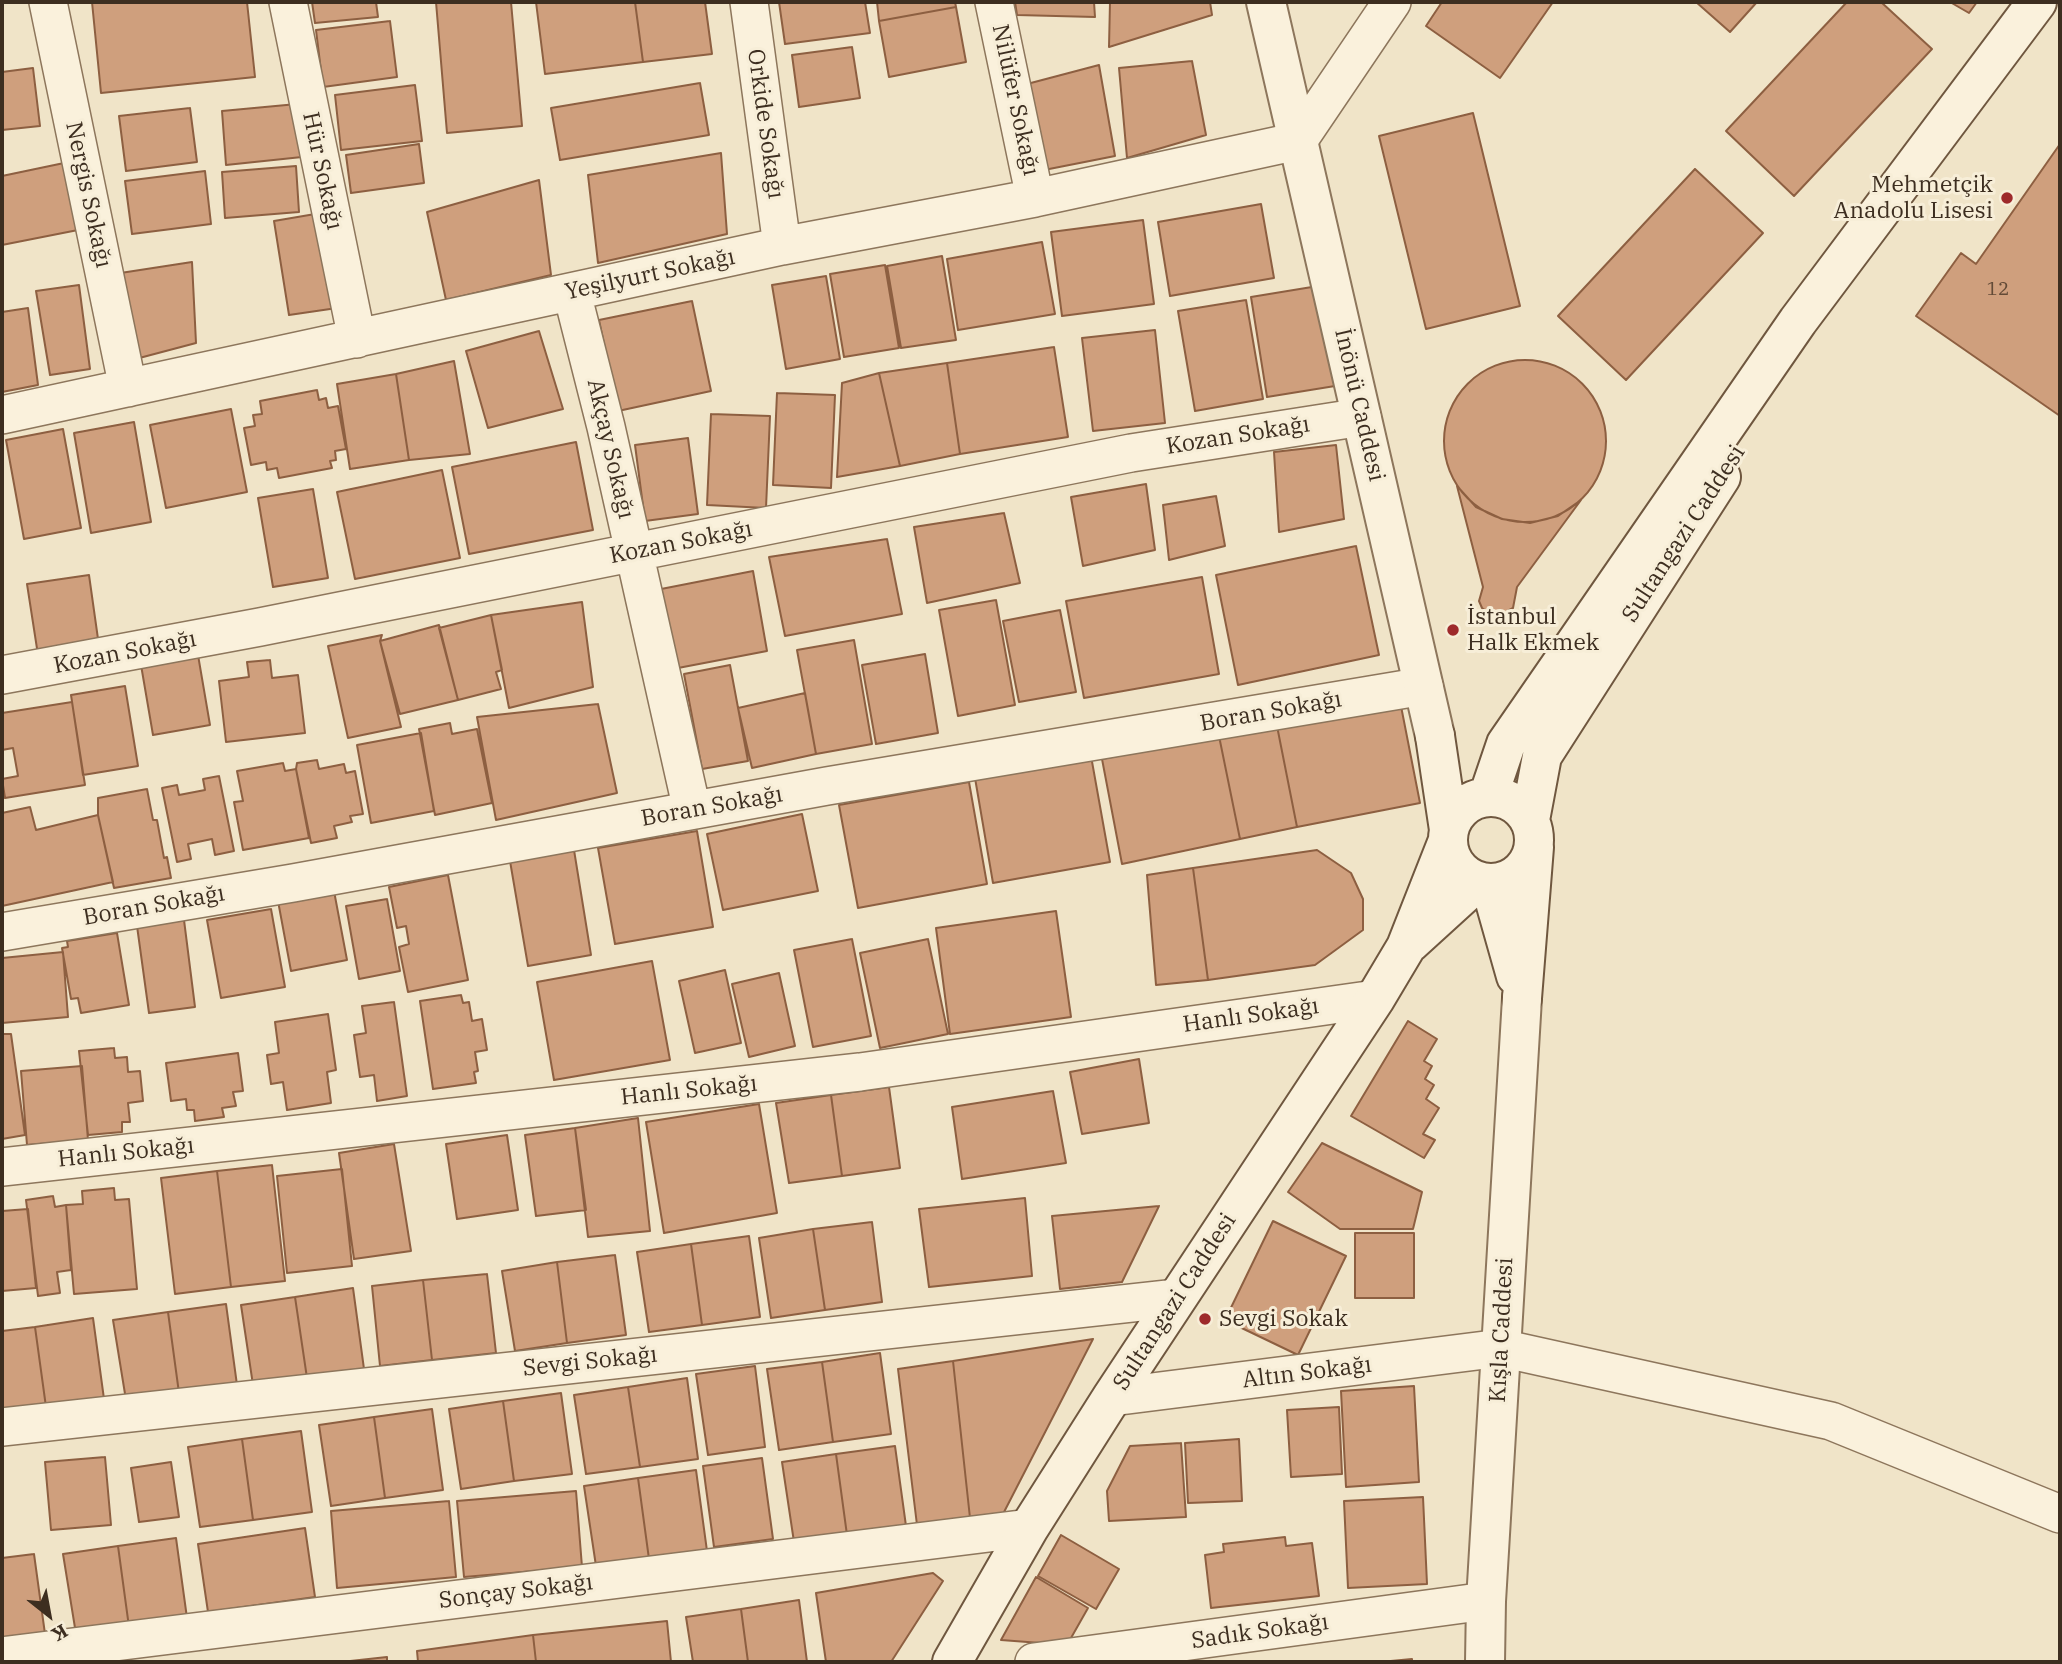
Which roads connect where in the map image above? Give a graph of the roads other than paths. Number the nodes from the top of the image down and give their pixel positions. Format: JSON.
{"nodes":[{"id":1,"x":48,"y":2,"type":"edge"},
{"id":2,"x":288,"y":2,"type":"edge"},
{"id":3,"x":749,"y":2,"type":"edge"},
{"id":4,"x":995,"y":2,"type":"edge"},
{"id":5,"x":1266,"y":2,"type":"edge"},
{"id":6,"x":1392,"y":2,"type":"edge"},
{"id":7,"x":2037,"y":2,"type":"edge"},
{"id":8,"x":1298,"y":141,"type":"junction"},
{"id":9,"x":1035,"y":198,"type":"junction"},
{"id":10,"x":782,"y":246,"type":"junction"},
{"id":11,"x":572,"y":293,"type":"junction"},
{"id":12,"x":1798,"y":321,"type":"junction"},
{"id":13,"x":357,"y":339,"type":"junction"},
{"id":14,"x":128,"y":388,"type":"junction"},
{"id":15,"x":2,"y":415,"type":"edge"},
{"id":16,"x":1362,"y":416,"type":"junction"},
{"id":17,"x":634,"y":552,"type":"junction"},
{"id":18,"x":2,"y":676,"type":"edge"},
{"id":19,"x":1424,"y":686,"type":"junction"},
{"id":20,"x":1436,"y":736,"type":"junction"},
{"id":21,"x":1482,"y":798,"type":"junction"},
{"id":22,"x":692,"y":810,"type":"junction"},
{"id":23,"x":1532,"y":833,"type":"junction"},
{"id":24,"x":1448,"y":836,"type":"junction"},
{"id":25,"x":1483,"y":883,"type":"junction"},
{"id":26,"x":2,"y":932,"type":"edge"},
{"id":27,"x":1406,"y":947,"type":"junction"},
{"id":28,"x":1375,"y":999,"type":"junction"},
{"id":29,"x":1522,"y":999,"type":"junction"},
{"id":30,"x":2,"y":1167,"type":"edge"},
{"id":31,"x":1177,"y":1298,"type":"junction"},
{"id":32,"x":1501,"y":1348,"type":"junction"},
{"id":33,"x":1112,"y":1397,"type":"junction"},
{"id":34,"x":2,"y":1427,"type":"edge"},
{"id":35,"x":2060,"y":1514,"type":"edge"},
{"id":36,"x":1029,"y":1528,"type":"junction"},
{"id":37,"x":1486,"y":1601,"type":"junction"},
{"id":38,"x":2,"y":1656,"type":"edge"},
{"id":39,"x":952,"y":1662,"type":"edge"},
{"id":40,"x":1034,"y":1662,"type":"edge"},
{"id":41,"x":1485,"y":1662,"type":"edge"}],
"edges":[{"from":1,"to":14,"type":"street","name":"Nergis Sokağı"},
{"from":2,"to":13,"type":"street","name":"Hür Sokağı"},
{"from":3,"to":10,"type":"street","name":"Orkide Sokağı"},
{"from":4,"to":9,"type":"street","name":"Nilüfer Sokağı"},
{"from":5,"to":8,"type":"main road","name":"İnönü Caddesi"},
{"from":6,"to":8,"type":"street"},
{"from":7,"to":12,"type":"main road","name":"Sultangazi Caddesi"},
{"from":8,"to":9,"type":"street","name":"Yeşilyurt Sokağı"},
{"from":8,"to":16,"type":"main road","name":"İnönü Caddesi"},
{"from":9,"to":10,"type":"street","name":"Yeşilyurt Sokağı"},
{"from":10,"to":11,"type":"street","name":"Yeşilyurt Sokağı"},
{"from":11,"to":13,"type":"street","name":"Yeşilyurt Sokağı"},
{"from":11,"to":17,"type":"street","name":"Akçay Sokağı"},
{"from":12,"to":21,"type":"main road","name":"Sultangazi Caddesi"},
{"from":12,"to":23,"type":"main road","name":"Sultangazi Caddesi"},
{"from":13,"to":14,"type":"street","name":"Yeşilyurt Sokağı"},
{"from":14,"to":15,"type":"street","name":"Yeşilyurt Sokağı"},
{"from":16,"to":17,"type":"street","name":"Kozan Sokağı"},
{"from":16,"to":19,"type":"main road","name":"İnönü Caddesi"},
{"from":17,"to":18,"type":"street","name":"Kozan Sokağı"},
{"from":17,"to":22,"type":"street","name":"Akçay Sokağı"},
{"from":19,"to":20,"type":"main road","name":"İnönü Caddesi"},
{"from":19,"to":22,"type":"street","name":"Boran Sokağı"},
{"from":20,"to":21,"type":"main road","name":"İnönü Caddesi"},
{"from":20,"to":24,"type":"main road"},
{"from":21,"to":23,"type":"main road"},
{"from":21,"to":24,"type":"main road","name":"Sultangazi Caddesi"},
{"from":22,"to":26,"type":"street","name":"Boran Sokağı"},
{"from":23,"to":25,"type":"main road","name":"Sultangazi Caddesi"},
{"from":23,"to":29,"type":"main road","name":"Kışla Caddesi"},
{"from":24,"to":25,"type":"main road"},
{"from":24,"to":27,"type":"main road","name":"Sultangazi Caddesi"},
{"from":25,"to":27,"type":"main road","name":"Sultangazi Caddesi"},
{"from":25,"to":29,"type":"main road","name":"Kışla Caddesi"},
{"from":27,"to":28,"type":"main road","name":"Sultangazi Caddesi"},
{"from":28,"to":30,"type":"street","name":"Hanlı Sokağı"},
{"from":28,"to":31,"type":"main road","name":"Sultangazi Caddesi"},
{"from":29,"to":32,"type":"main road","name":"Kışla Caddesi"},
{"from":31,"to":33,"type":"main road","name":"Sultangazi Caddesi"},
{"from":31,"to":34,"type":"street","name":"Sevgi Sokağı"},
{"from":32,"to":33,"type":"street","name":"Altın Sokağı"},
{"from":32,"to":35,"type":"street","name":"Altın Sokağı"},
{"from":32,"to":37,"type":"main road","name":"Kışla Caddesi"},
{"from":33,"to":36,"type":"main road","name":"Sultangazi Caddesi"},
{"from":36,"to":38,"type":"street","name":"Sonçay Sokağı"},
{"from":36,"to":39,"type":"main road","name":"Sultangazi Caddesi"},
{"from":37,"to":40,"type":"street","name":"Sadık Sokağı"},
{"from":37,"to":41,"type":"main road","name":"Kışla Caddesi"}]}
